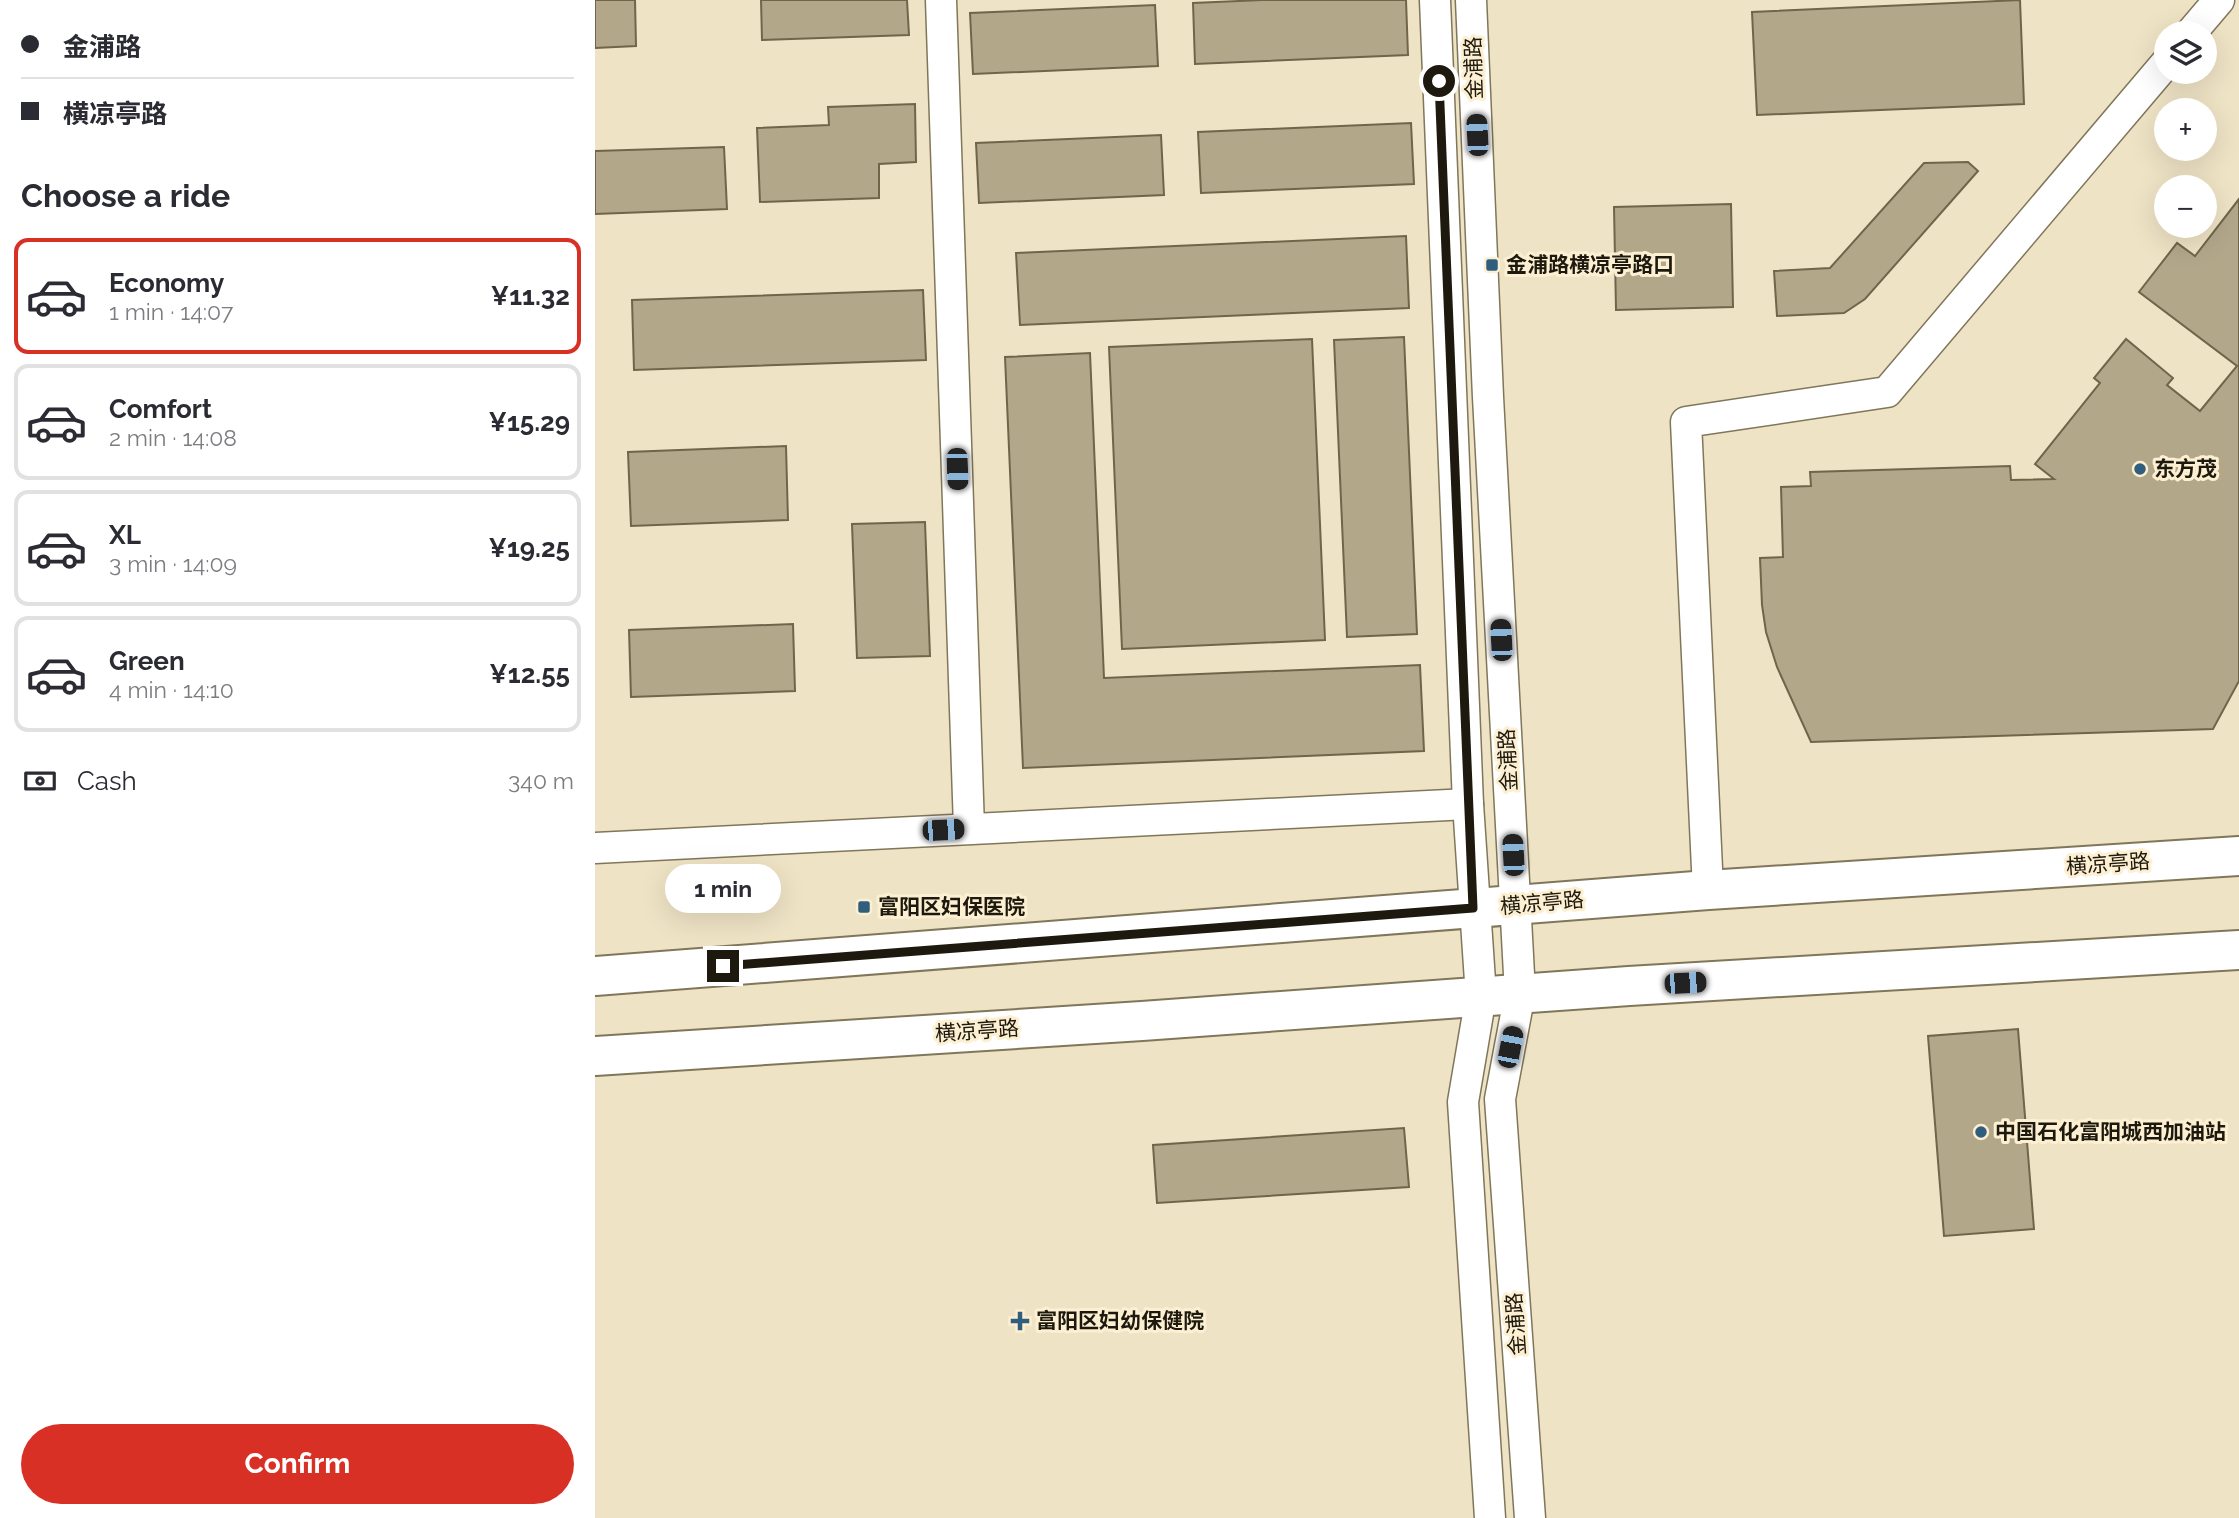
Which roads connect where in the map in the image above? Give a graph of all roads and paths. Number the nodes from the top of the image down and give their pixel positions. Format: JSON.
{"nodes":[{"id":1,"x":941,"y":0,"type":"edge"},
{"id":2,"x":1435,"y":0,"type":"edge"},
{"id":3,"x":1471,"y":0,"type":"edge"},
{"id":4,"x":2219,"y":0,"type":"edge"},
{"id":5,"x":2201,"y":21,"type":"edge"},
{"id":6,"x":2154,"y":77,"type":"edge"},
{"id":7,"x":1468,"y":804,"type":"junction"},
{"id":8,"x":969,"y":828,"type":"junction"},
{"id":9,"x":595,"y":848,"type":"edge"},
{"id":10,"x":2239,"y":856,"type":"edge"},
{"id":11,"x":1708,"y":890,"type":"junction"},
{"id":12,"x":1515,"y":905,"type":"junction"},
{"id":13,"x":1473,"y":908,"type":"junction"},
{"id":14,"x":2239,"y":950,"type":"edge"},
{"id":15,"x":595,"y":976,"type":"edge"},
{"id":16,"x":1520,"y":993,"type":"junction"},
{"id":17,"x":1481,"y":996,"type":"junction"},
{"id":18,"x":595,"y":1056,"type":"edge"},
{"id":19,"x":1490,"y":1518,"type":"edge"},
{"id":20,"x":1530,"y":1518,"type":"edge"}],
"edges":[{"from":1,"to":8,"type":"street"},
{"from":2,"to":7,"type":"street","name":"金浦路"},
{"from":3,"to":12,"type":"street","name":"金浦路"},
{"from":4,"to":5,"type":"street"},
{"from":6,"to":11,"type":"street"},
{"from":7,"to":8,"type":"street"},
{"from":7,"to":13,"type":"street","name":"金浦路"},
{"from":8,"to":9,"type":"street"},
{"from":10,"to":11,"type":"main road","name":"横凉亭路"},
{"from":11,"to":12,"type":"main road","name":"横凉亭路"},
{"from":12,"to":13,"type":"main road","name":"横凉亭路"},
{"from":12,"to":16,"type":"street","name":"金浦路"},
{"from":13,"to":15,"type":"main road","name":"横凉亭路"},
{"from":13,"to":17,"type":"street","name":"金浦路"},
{"from":14,"to":16,"type":"main road","name":"横凉亭路"},
{"from":16,"to":17,"type":"main road","name":"横凉亭路"},
{"from":16,"to":20,"type":"street","name":"金浦路"},
{"from":17,"to":18,"type":"main road","name":"横凉亭路"},
{"from":17,"to":19,"type":"street","name":"金浦路"}]}
